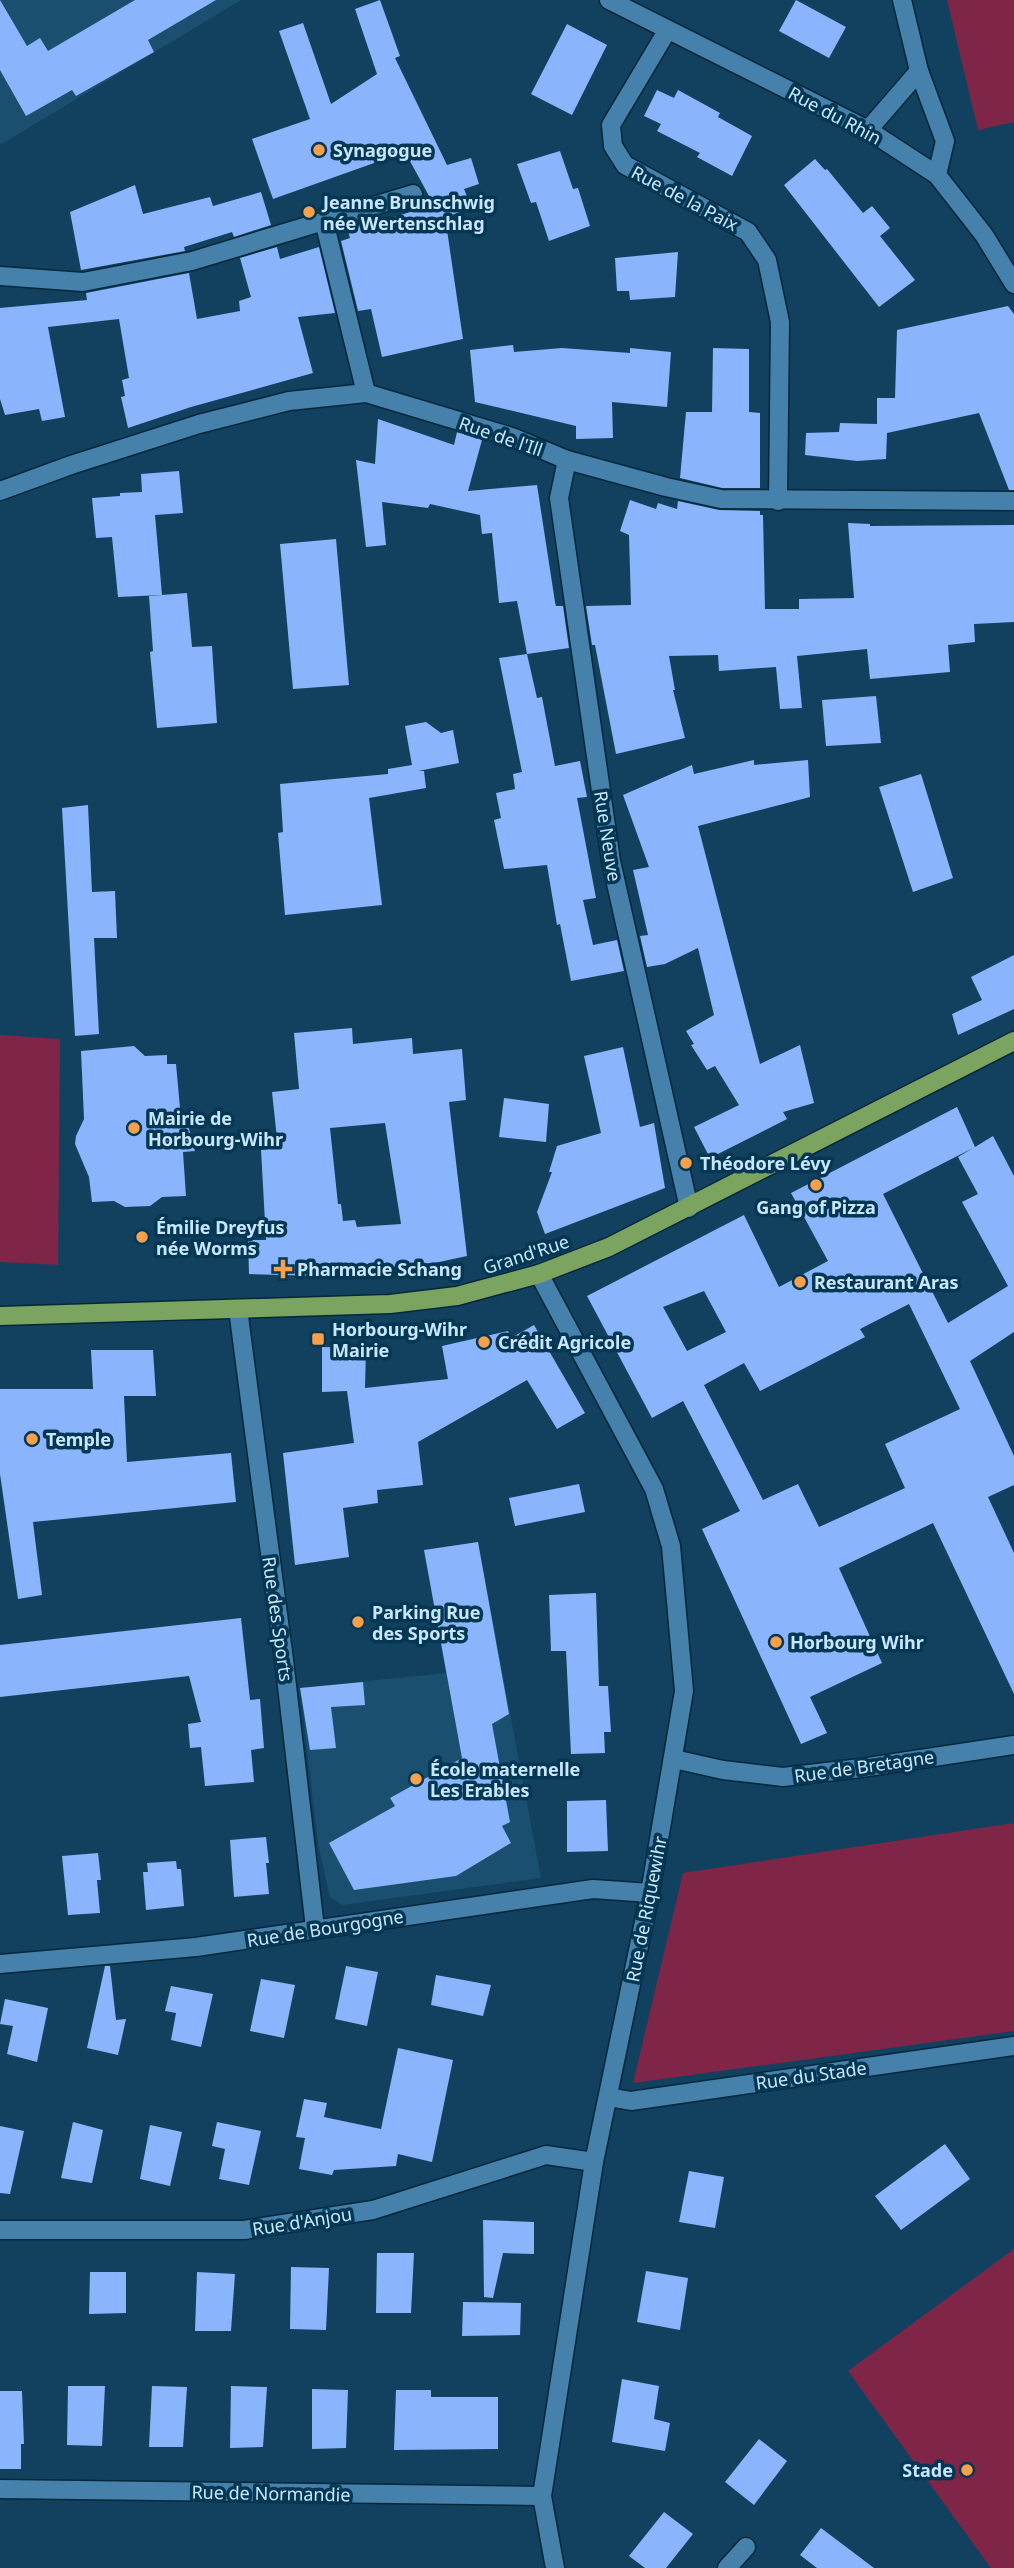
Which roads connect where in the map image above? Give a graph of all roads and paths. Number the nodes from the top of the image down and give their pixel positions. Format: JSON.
{"nodes":[{"id":1,"x":609,"y":0,"type":"edge"},
{"id":2,"x":902,"y":0,"type":"edge"},
{"id":3,"x":667,"y":31,"type":"junction"},
{"id":4,"x":919,"y":71,"type":"junction"},
{"id":5,"x":868,"y":130,"type":"junction"},
{"id":6,"x":937,"y":175,"type":"junction"},
{"id":7,"x":413,"y":194,"type":"dead end"},
{"id":8,"x":324,"y":221,"type":"junction"},
{"id":9,"x":0,"y":276,"type":"edge"},
{"id":10,"x":1014,"y":284,"type":"edge"},
{"id":11,"x":366,"y":393,"type":"junction"},
{"id":12,"x":568,"y":460,"type":"junction"},
{"id":13,"x":0,"y":491,"type":"edge"},
{"id":14,"x":778,"y":501,"type":"junction"},
{"id":15,"x":1014,"y":501,"type":"edge"},
{"id":16,"x":1014,"y":1041,"type":"edge"},
{"id":17,"x":689,"y":1208,"type":"junction"},
{"id":18,"x":539,"y":1274,"type":"junction"},
{"id":19,"x":238,"y":1309,"type":"junction"},
{"id":20,"x":0,"y":1317,"type":"edge"},
{"id":21,"x":1014,"y":1745,"type":"edge"},
{"id":22,"x":674,"y":1759,"type":"junction"},
{"id":23,"x":650,"y":1893,"type":"junction"},
{"id":24,"x":315,"y":1928,"type":"junction"},
{"id":25,"x":0,"y":1964,"type":"edge"},
{"id":26,"x":1014,"y":2046,"type":"edge"},
{"id":27,"x":608,"y":2097,"type":"junction"},
{"id":28,"x":594,"y":2162,"type":"junction"},
{"id":29,"x":0,"y":2230,"type":"edge"},
{"id":30,"x":0,"y":2489,"type":"edge"},
{"id":31,"x":542,"y":2496,"type":"junction"},
{"id":32,"x":746,"y":2547,"type":"dead end"},
{"id":33,"x":555,"y":2568,"type":"edge"},
{"id":34,"x":727,"y":2568,"type":"edge"}],
"edges":[{"from":1,"to":3,"type":"street","name":"Rue du Rhin"},
{"from":2,"to":4,"type":"street"},
{"from":3,"to":5,"type":"street","name":"Rue du Rhin"},
{"from":3,"to":14,"type":"street","name":"Rue de la Paix"},
{"from":4,"to":5,"type":"street"},
{"from":4,"to":6,"type":"street"},
{"from":5,"to":6,"type":"street","name":"Rue du Rhin"},
{"from":6,"to":10,"type":"street","name":"Rue du Rhin"},
{"from":7,"to":8,"type":"street"},
{"from":8,"to":9,"type":"street"},
{"from":8,"to":11,"type":"street"},
{"from":11,"to":12,"type":"street","name":"Rue de l'Ill"},
{"from":11,"to":13,"type":"street","name":"Rue de l'Ill"},
{"from":12,"to":14,"type":"street","name":"Rue de l'Ill"},
{"from":12,"to":17,"type":"street","name":"Rue Neuve"},
{"from":14,"to":15,"type":"street","name":"Rue de l'Ill"},
{"from":16,"to":17,"type":"main road","name":"Grand'Rue"},
{"from":17,"to":18,"type":"main road","name":"Grand'Rue"},
{"from":18,"to":19,"type":"main road","name":"Grand'Rue"},
{"from":18,"to":22,"type":"street","name":"Rue de Riquewihr"},
{"from":19,"to":20,"type":"main road","name":"Grand'Rue"},
{"from":19,"to":24,"type":"street","name":"Rue des Sports"},
{"from":21,"to":22,"type":"street","name":"Rue de Bretagne"},
{"from":22,"to":23,"type":"street","name":"Rue de Riquewihr"},
{"from":23,"to":24,"type":"street","name":"Rue de Bourgogne"},
{"from":23,"to":27,"type":"street","name":"Rue de Riquewihr"},
{"from":24,"to":25,"type":"street","name":"Rue de Bourgogne"},
{"from":26,"to":27,"type":"street","name":"Rue du Stade"},
{"from":27,"to":28,"type":"street","name":"Rue de Riquewihr"},
{"from":28,"to":29,"type":"street","name":"Rue d'Anjou"},
{"from":28,"to":31,"type":"street","name":"Rue de Riquewihr"},
{"from":30,"to":31,"type":"street","name":"Rue de Normandie"},
{"from":31,"to":33,"type":"street","name":"Rue de Riquewihr"},
{"from":32,"to":34,"type":"street"}]}
